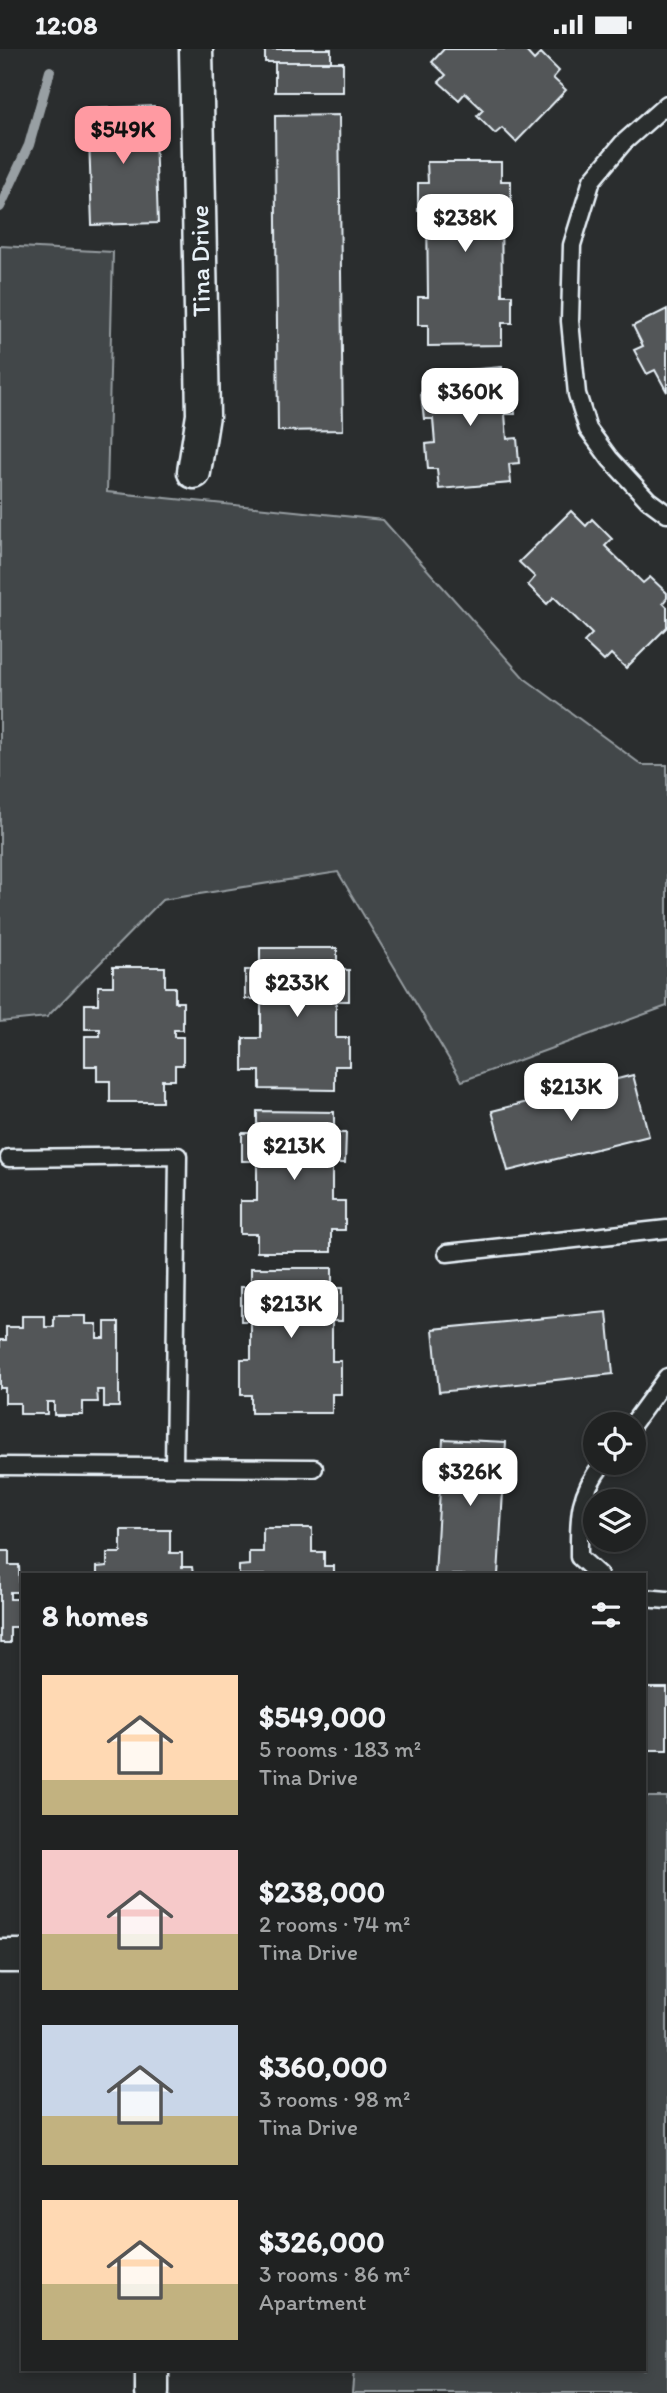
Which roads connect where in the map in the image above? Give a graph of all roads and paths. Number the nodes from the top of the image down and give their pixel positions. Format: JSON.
{"nodes":[{"id":1,"x":197,"y":49,"type":"edge"},
{"id":2,"x":667,"y":104,"type":"edge"},
{"id":3,"x":194,"y":472,"type":"dead end"},
{"id":4,"x":667,"y":514,"type":"edge"},
{"id":5,"x":9,"y":1158,"type":"dead end"},
{"id":6,"x":667,"y":1229,"type":"edge"},
{"id":7,"x":447,"y":1253,"type":"dead end"},
{"id":8,"x":667,"y":1377,"type":"edge"},
{"id":9,"x":641,"y":1412,"type":"edge"},
{"id":10,"x":0,"y":1466,"type":"edge"},
{"id":11,"x":174,"y":1467,"type":"junction"},
{"id":12,"x":314,"y":1468,"type":"dead end"},
{"id":13,"x":594,"y":1475,"type":"edge"},
{"id":14,"x":597,"y":1573,"type":"edge"},
{"id":15,"x":646,"y":1598,"type":"edge"},
{"id":16,"x":667,"y":1600,"type":"edge"},
{"id":17,"x":0,"y":1956,"type":"edge"},
{"id":18,"x":21,"y":1957,"type":"edge"},
{"id":19,"x":152,"y":2371,"type":"edge"},
{"id":20,"x":152,"y":2393,"type":"edge"}],
"edges":[{"from":1,"to":3,"type":"street","name":"Tina Drive"},
{"from":2,"to":4,"type":"lane"},
{"from":5,"to":11,"type":"lane"},
{"from":6,"to":7,"type":"lane"},
{"from":8,"to":9,"type":"lane"},
{"from":10,"to":11,"type":"lane"},
{"from":11,"to":12,"type":"lane"},
{"from":13,"to":14,"type":"lane"},
{"from":15,"to":16,"type":"lane"},
{"from":17,"to":18,"type":"street"},
{"from":19,"to":20,"type":"street"}]}
